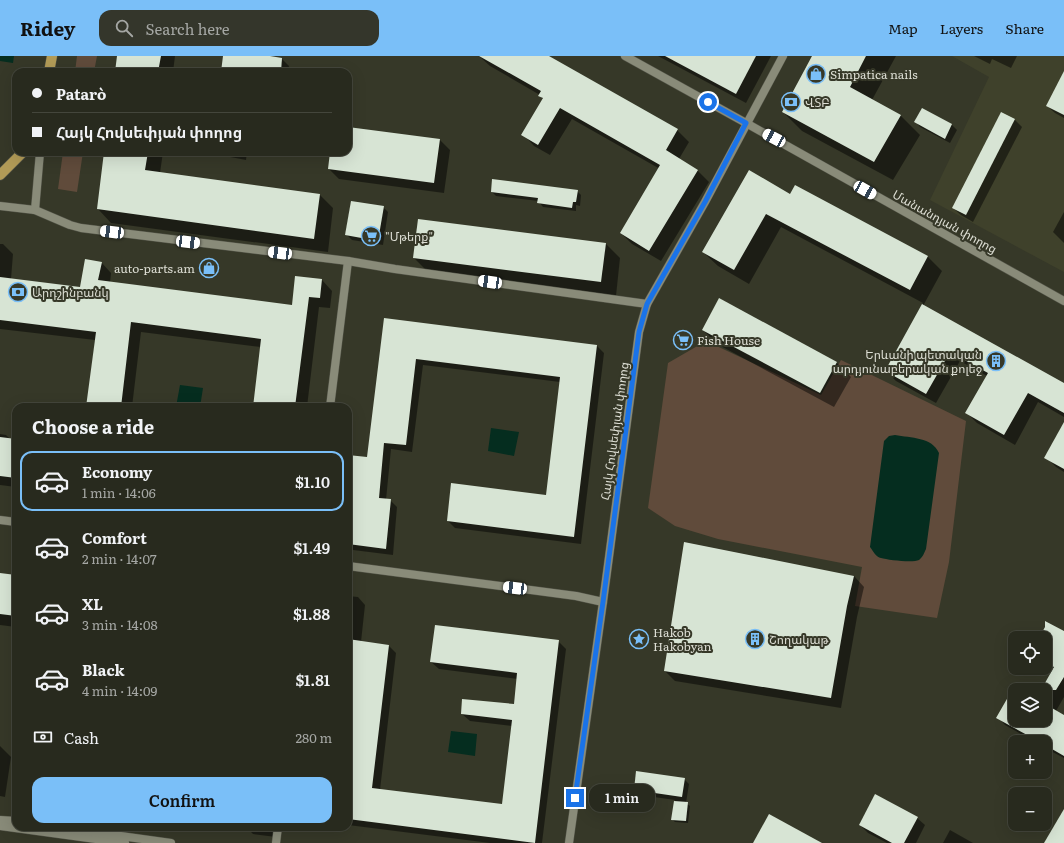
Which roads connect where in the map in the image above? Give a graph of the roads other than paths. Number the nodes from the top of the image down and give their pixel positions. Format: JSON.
{"nodes":[{"id":1,"x":52,"y":56,"type":"edge"},
{"id":2,"x":625,"y":56,"type":"edge"},
{"id":3,"x":783,"y":56,"type":"edge"},
{"id":4,"x":50,"y":68,"type":"edge"},
{"id":5,"x":746,"y":123,"type":"junction"},
{"id":6,"x":19,"y":156,"type":"edge"},
{"id":7,"x":40,"y":156,"type":"edge"},
{"id":8,"x":0,"y":175,"type":"edge"},
{"id":9,"x":0,"y":206,"type":"edge"},
{"id":10,"x":35,"y":210,"type":"junction"},
{"id":11,"x":348,"y":261,"type":"junction"},
{"id":12,"x":1064,"y":301,"type":"edge"},
{"id":13,"x":647,"y":304,"type":"junction"},
{"id":14,"x":330,"y":403,"type":"edge"},
{"id":15,"x":0,"y":520,"type":"edge"},
{"id":16,"x":12,"y":522,"type":"edge"},
{"id":17,"x":352,"y":567,"type":"edge"},
{"id":18,"x":603,"y":602,"type":"junction"},
{"id":19,"x":0,"y":820,"type":"edge"},
{"id":20,"x":12,"y":822,"type":"edge"},
{"id":21,"x":0,"y":826,"type":"edge"},
{"id":22,"x":12,"y":828,"type":"edge"},
{"id":23,"x":37,"y":831,"type":"edge"},
{"id":24,"x":85,"y":831,"type":"edge"},
{"id":25,"x":278,"y":831,"type":"edge"},
{"id":26,"x":125,"y":843,"type":"edge"},
{"id":27,"x":171,"y":843,"type":"edge"},
{"id":28,"x":276,"y":843,"type":"edge"},
{"id":29,"x":569,"y":843,"type":"edge"}],
"edges":[{"from":1,"to":4,"type":"main road"},
{"from":2,"to":5,"type":"street","name":"Մանանդյան փողոց"},
{"from":3,"to":5,"type":"street","name":"Հայկ Հովսեփյան փողոց"},
{"from":5,"to":12,"type":"street","name":"Մանանդյան փողոց"},
{"from":5,"to":13,"type":"street","name":"Հայկ Հովսեփյան փողոց"},
{"from":6,"to":8,"type":"main road"},
{"from":7,"to":10,"type":"street"},
{"from":9,"to":10,"type":"street"},
{"from":10,"to":11,"type":"street"},
{"from":11,"to":13,"type":"street"},
{"from":11,"to":14,"type":"street"},
{"from":13,"to":18,"type":"street","name":"Հայկ Հովսեփյան փողոց"},
{"from":15,"to":16,"type":"street"},
{"from":17,"to":18,"type":"street"},
{"from":18,"to":29,"type":"street","name":"Հայկ Հովսեփյան փողոց"},
{"from":19,"to":20,"type":"street"},
{"from":21,"to":22,"type":"street"},
{"from":23,"to":26,"type":"street"},
{"from":24,"to":27,"type":"street"},
{"from":25,"to":28,"type":"street"}]}
